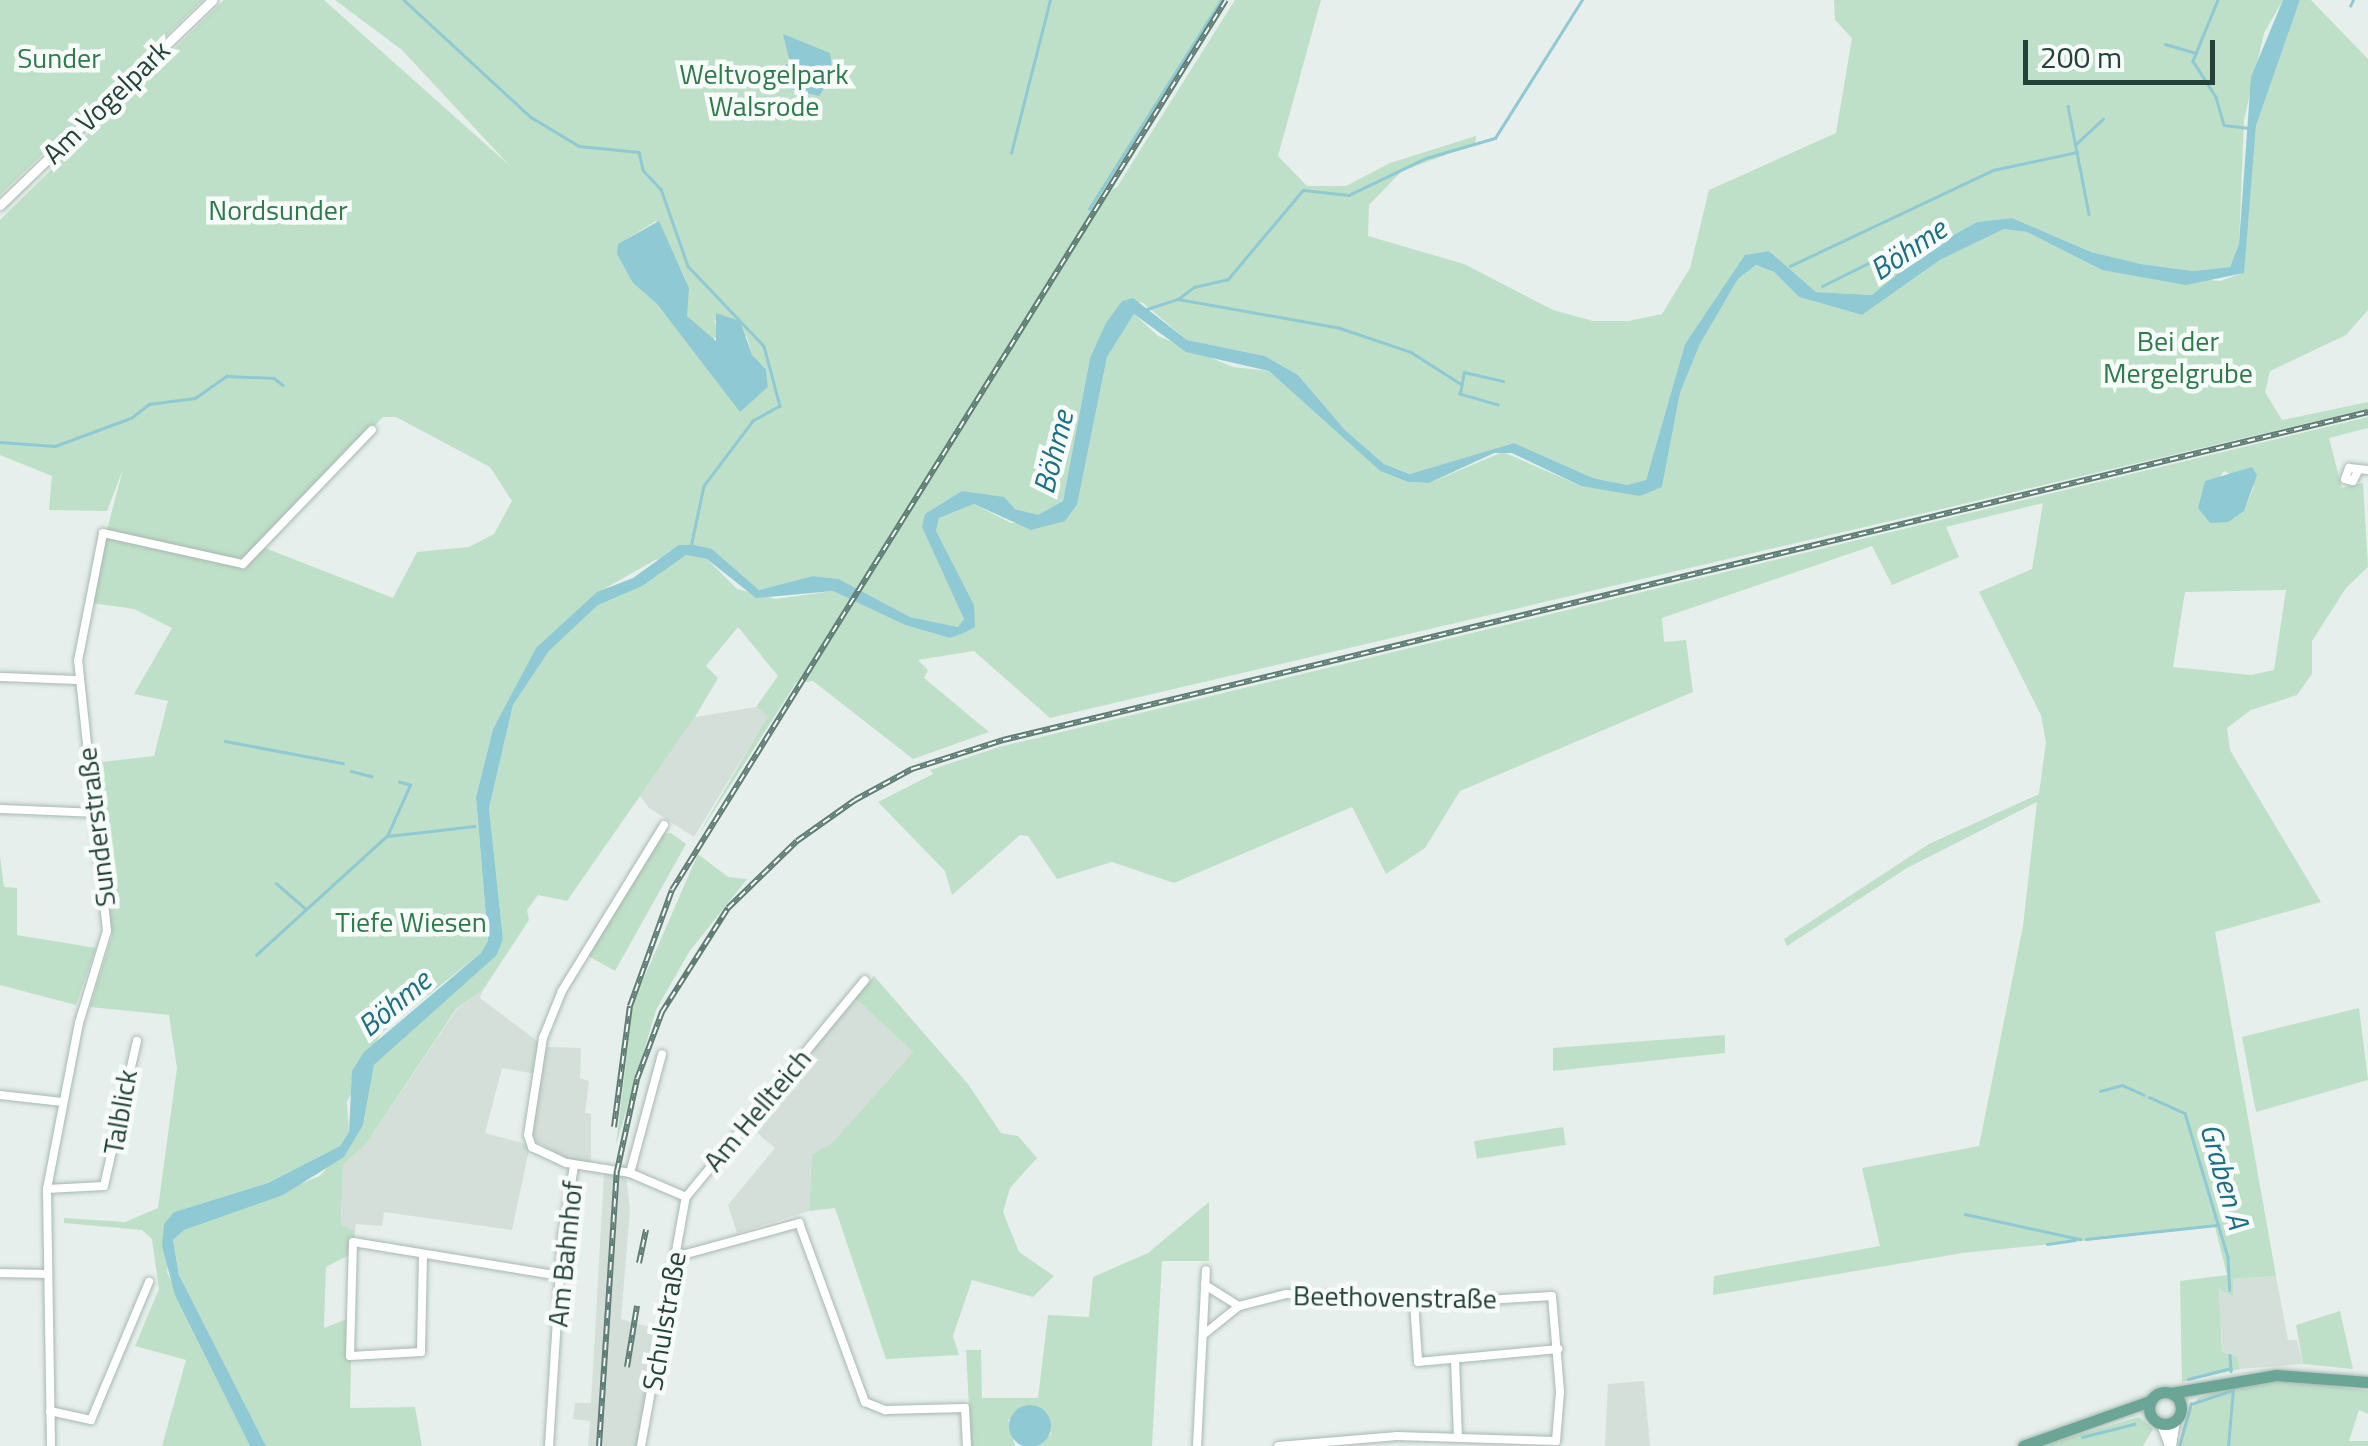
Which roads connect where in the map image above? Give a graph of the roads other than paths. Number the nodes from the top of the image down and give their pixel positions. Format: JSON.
{"nodes":[{"id":1,"x":212,"y":0,"type":"edge"},
{"id":2,"x":0,"y":205,"type":"edge"},
{"id":3,"x":372,"y":430,"type":"dead end"},
{"id":4,"x":2368,"y":470,"type":"edge"},
{"id":5,"x":2357,"y":473,"type":"dead end"},
{"id":6,"x":0,"y":678,"type":"edge"},
{"id":7,"x":79,"y":680,"type":"junction"},
{"id":8,"x":0,"y":809,"type":"edge"},
{"id":9,"x":94,"y":813,"type":"junction"},
{"id":10,"x":664,"y":824,"type":"dead end"},
{"id":11,"x":865,"y":980,"type":"dead end"},
{"id":12,"x":137,"y":1041,"type":"dead end"},
{"id":13,"x":662,"y":1054,"type":"dead end"},
{"id":14,"x":0,"y":1094,"type":"edge"},
{"id":15,"x":63,"y":1102,"type":"junction"},
{"id":16,"x":574,"y":1166,"type":"junction"},
{"id":17,"x":630,"y":1173,"type":"junction"},
{"id":18,"x":47,"y":1188,"type":"junction"},
{"id":19,"x":686,"y":1196,"type":"junction"},
{"id":20,"x":423,"y":1255,"type":"junction"},
{"id":21,"x":676,"y":1257,"type":"junction"},
{"id":22,"x":1206,"y":1270,"type":"dead end"},
{"id":23,"x":0,"y":1273,"type":"edge"},
{"id":24,"x":46,"y":1274,"type":"junction"},
{"id":25,"x":560,"y":1276,"type":"junction"},
{"id":26,"x":150,"y":1282,"type":"dead end"},
{"id":27,"x":1205,"y":1285,"type":"junction"},
{"id":28,"x":1414,"y":1301,"type":"junction"},
{"id":29,"x":1239,"y":1306,"type":"junction"},
{"id":30,"x":1202,"y":1336,"type":"junction"},
{"id":31,"x":1558,"y":1349,"type":"junction"},
{"id":32,"x":1455,"y":1360,"type":"junction"},
{"id":33,"x":2368,"y":1382,"type":"edge"},
{"id":34,"x":2216,"y":1383,"type":"junction"},
{"id":35,"x":2171,"y":1393,"type":"junction"},
{"id":36,"x":2181,"y":1404,"type":"junction"},
{"id":37,"x":2150,"y":1408,"type":"junction"},
{"id":38,"x":50,"y":1411,"type":"junction"},
{"id":39,"x":2169,"y":1422,"type":"junction"},
{"id":40,"x":1458,"y":1437,"type":"junction"},
{"id":41,"x":51,"y":1446,"type":"edge"},
{"id":42,"x":549,"y":1446,"type":"edge"},
{"id":43,"x":641,"y":1446,"type":"edge"},
{"id":44,"x":967,"y":1446,"type":"edge"},
{"id":45,"x":1197,"y":1446,"type":"edge"},
{"id":46,"x":1278,"y":1446,"type":"edge"},
{"id":47,"x":2022,"y":1446,"type":"edge"},
{"id":48,"x":2170,"y":1446,"type":"edge"}],
"edges":[{"from":1,"to":2,"type":"street","name":"Am Vogelpark"},
{"from":3,"to":7,"type":"street","name":"Sunderstraße"},
{"from":4,"to":5,"type":"street"},
{"from":6,"to":7,"type":"street"},
{"from":7,"to":9,"type":"street","name":"Sunderstraße"},
{"from":8,"to":9,"type":"street"},
{"from":9,"to":15,"type":"street","name":"Sunderstraße"},
{"from":10,"to":16,"type":"street","name":"Am Bahnhof"},
{"from":11,"to":19,"type":"street","name":"Am Hellteich"},
{"from":12,"to":18,"type":"street","name":"Talblick"},
{"from":13,"to":17,"type":"street"},
{"from":14,"to":15,"type":"street"},
{"from":15,"to":18,"type":"street","name":"Sunderstraße"},
{"from":16,"to":17,"type":"street","name":"Am Hellteich"},
{"from":16,"to":25,"type":"street","name":"Am Bahnhof"},
{"from":17,"to":19,"type":"street","name":"Am Hellteich"},
{"from":18,"to":24,"type":"street","name":"Sunderstraße"},
{"from":19,"to":21,"type":"street","name":"Schulstraße"},
{"from":20,"to":20,"type":"street"},
{"from":20,"to":25,"type":"street"},
{"from":21,"to":43,"type":"street","name":"Schulstraße"},
{"from":21,"to":44,"type":"street"},
{"from":22,"to":27,"type":"street"},
{"from":23,"to":24,"type":"street"},
{"from":24,"to":38,"type":"street","name":"Sunderstraße"},
{"from":25,"to":42,"type":"street","name":"Am Bahnhof"},
{"from":26,"to":38,"type":"street"},
{"from":27,"to":29,"type":"street"},
{"from":27,"to":30,"type":"street"},
{"from":28,"to":29,"type":"street","name":"Beethovenstraße"},
{"from":28,"to":31,"type":"street","name":"Beethovenstraße"},
{"from":28,"to":32,"type":"street"},
{"from":29,"to":30,"type":"street","name":"Beethovenstraße"},
{"from":30,"to":45,"type":"street"},
{"from":31,"to":32,"type":"street"},
{"from":31,"to":40,"type":"street"},
{"from":32,"to":40,"type":"street"},
{"from":33,"to":34,"type":"main road"},
{"from":34,"to":35,"type":"main road"},
{"from":34,"to":36,"type":"main road"},
{"from":35,"to":36,"type":"main road"},
{"from":35,"to":37,"type":"main road"},
{"from":36,"to":39,"type":"main road"},
{"from":37,"to":39,"type":"main road"},
{"from":37,"to":47,"type":"main road"},
{"from":38,"to":41,"type":"street","name":"Sunderstraße"},
{"from":39,"to":48,"type":"main road"},
{"from":40,"to":46,"type":"street"}]}
